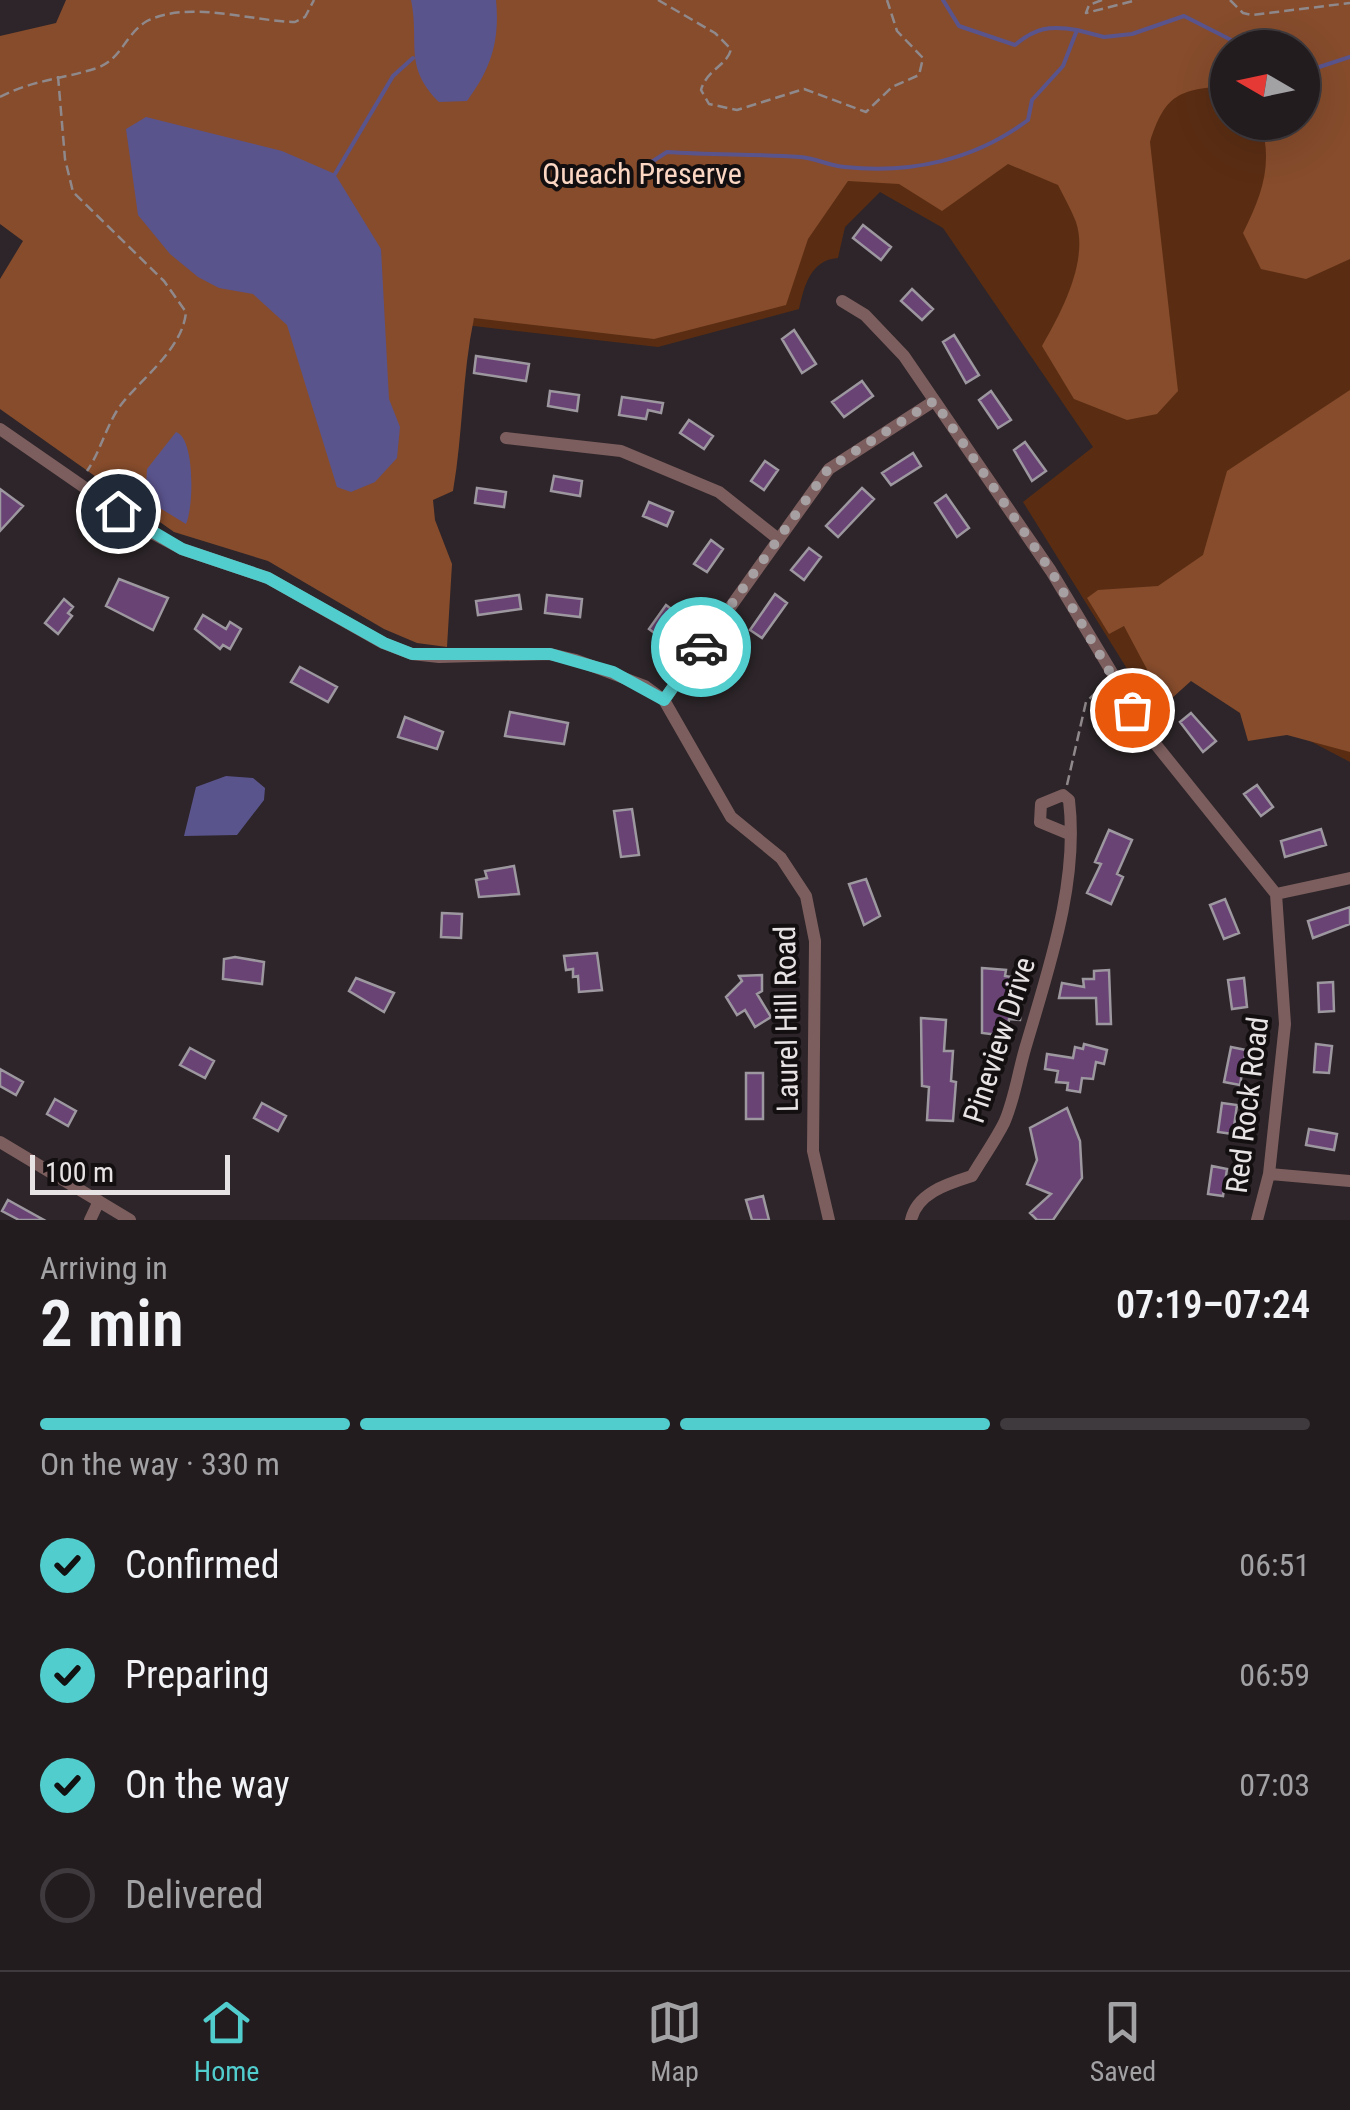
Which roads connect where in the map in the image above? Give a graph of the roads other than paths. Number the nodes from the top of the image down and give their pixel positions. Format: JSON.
{"nodes":[{"id":1,"x":842,"y":301,"type":"dead end"},
{"id":2,"x":934,"y":401,"type":"junction"},
{"id":3,"x":0,"y":429,"type":"edge"},
{"id":4,"x":506,"y":438,"type":"dead end"},
{"id":5,"x":777,"y":538,"type":"junction"},
{"id":6,"x":664,"y":700,"type":"junction"},
{"id":7,"x":1069,"y":834,"type":"junction"},
{"id":8,"x":1350,"y":878,"type":"edge"},
{"id":9,"x":1276,"y":894,"type":"junction"},
{"id":10,"x":0,"y":1142,"type":"edge"},
{"id":11,"x":1269,"y":1174,"type":"junction"},
{"id":12,"x":1350,"y":1181,"type":"edge"},
{"id":13,"x":99,"y":1202,"type":"junction"},
{"id":14,"x":90,"y":1220,"type":"edge"},
{"id":15,"x":130,"y":1220,"type":"edge"},
{"id":16,"x":829,"y":1220,"type":"edge"},
{"id":17,"x":911,"y":1220,"type":"edge"},
{"id":18,"x":1257,"y":1220,"type":"edge"}],
"edges":[{"from":1,"to":2,"type":"street"},
{"from":2,"to":5,"type":"street"},
{"from":2,"to":9,"type":"street"},
{"from":3,"to":6,"type":"street"},
{"from":4,"to":5,"type":"street"},
{"from":5,"to":6,"type":"street"},
{"from":6,"to":16,"type":"street","name":"Laurel Hill Road"},
{"from":7,"to":7,"type":"street","name":"Pineview Drive"},
{"from":7,"to":17,"type":"street","name":"Pineview Drive"},
{"from":8,"to":9,"type":"street"},
{"from":9,"to":11,"type":"street","name":"Red Rock Road"},
{"from":10,"to":13,"type":"street"},
{"from":11,"to":12,"type":"street"},
{"from":11,"to":18,"type":"street","name":"Red Rock Road"},
{"from":13,"to":14,"type":"street"},
{"from":13,"to":15,"type":"street"}]}
